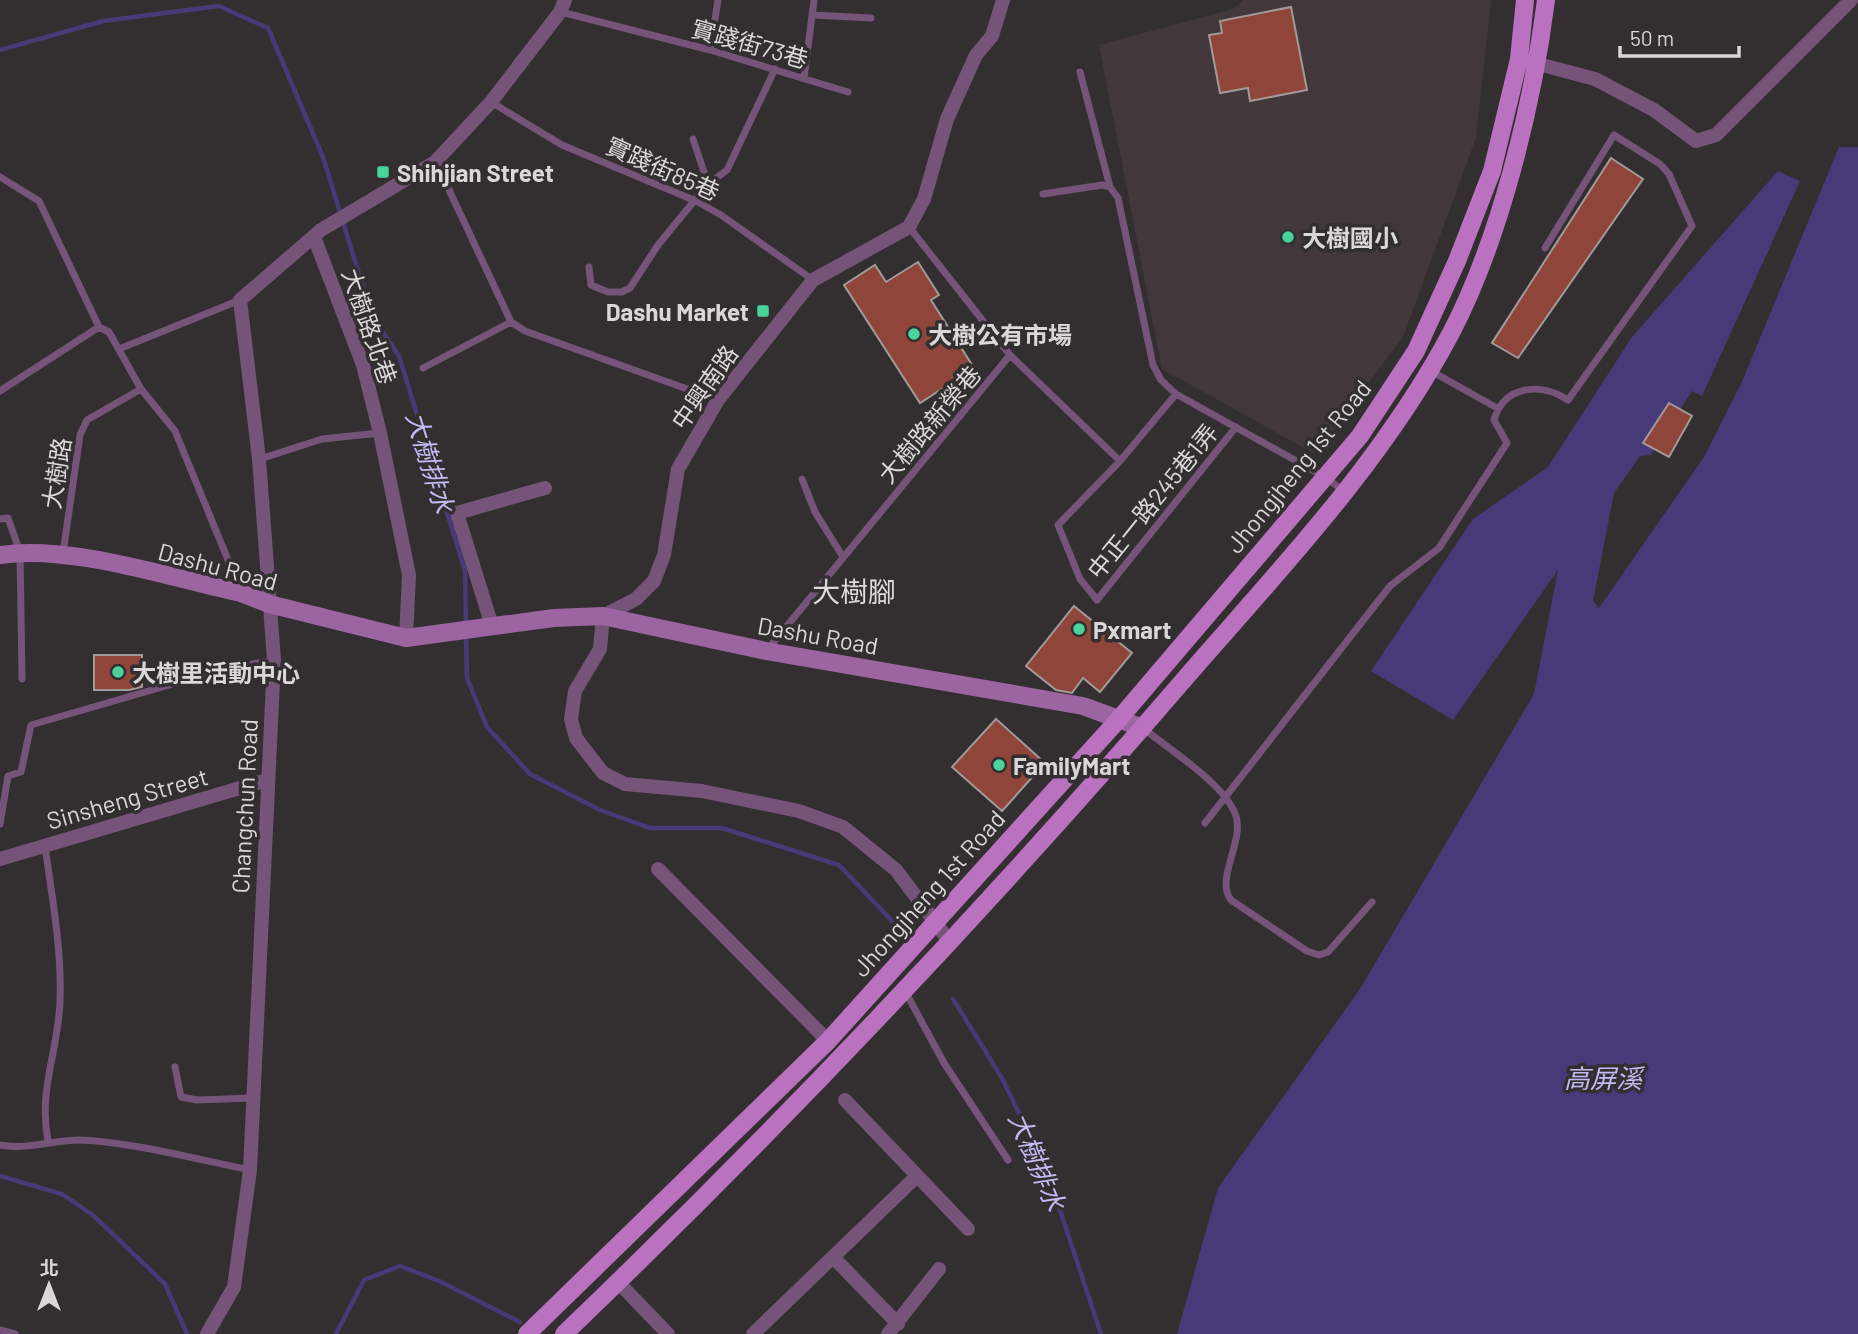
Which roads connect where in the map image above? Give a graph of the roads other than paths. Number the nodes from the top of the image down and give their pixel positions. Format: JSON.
{"nodes":[{"id":1,"x":718,"y":0,"type":"edge"},
{"id":2,"x":814,"y":0,"type":"edge"},
{"id":3,"x":1003,"y":0,"type":"edge"},
{"id":4,"x":1525,"y":0,"type":"edge"},
{"id":5,"x":1546,"y":0,"type":"edge"},
{"id":6,"x":1851,"y":0,"type":"edge"},
{"id":7,"x":562,"y":6,"type":"edge"},
{"id":8,"x":813,"y":15,"type":"junction"},
{"id":9,"x":871,"y":18,"type":"dead end"},
{"id":10,"x":710,"y":50,"type":"junction"},
{"id":11,"x":1519,"y":59,"type":"junction"},
{"id":12,"x":1538,"y":64,"type":"junction"},
{"id":13,"x":775,"y":69,"type":"junction"},
{"id":14,"x":1080,"y":72,"type":"dead end"},
{"id":15,"x":804,"y":78,"type":"junction"},
{"id":16,"x":848,"y":92,"type":"dead end"},
{"id":17,"x":491,"y":102,"type":"junction"},
{"id":18,"x":692,"y":139,"type":"dead end"},
{"id":19,"x":435,"y":162,"type":"junction"},
{"id":20,"x":0,"y":177,"type":"edge"},
{"id":21,"x":708,"y":184,"type":"junction"},
{"id":22,"x":1110,"y":187,"type":"junction"},
{"id":23,"x":1043,"y":194,"type":"dead end"},
{"id":24,"x":696,"y":201,"type":"junction"},
{"id":25,"x":909,"y":227,"type":"junction"},
{"id":26,"x":318,"y":234,"type":"junction"},
{"id":27,"x":1545,"y":248,"type":"dead end"},
{"id":28,"x":589,"y":267,"type":"dead end"},
{"id":29,"x":813,"y":280,"type":"junction"},
{"id":30,"x":240,"y":300,"type":"junction"},
{"id":31,"x":510,"y":322,"type":"junction"},
{"id":32,"x":99,"y":327,"type":"junction"},
{"id":33,"x":119,"y":349,"type":"junction"},
{"id":34,"x":1010,"y":355,"type":"junction"},
{"id":35,"x":423,"y":368,"type":"dead end"},
{"id":36,"x":1429,"y":370,"type":"junction"},
{"id":37,"x":141,"y":389,"type":"junction"},
{"id":38,"x":1,"y":390,"type":"edge"},
{"id":39,"x":1176,"y":394,"type":"junction"},
{"id":40,"x":718,"y":400,"type":"junction"},
{"id":41,"x":1497,"y":408,"type":"junction"},
{"id":42,"x":1236,"y":427,"type":"junction"},
{"id":43,"x":380,"y":433,"type":"junction"},
{"id":44,"x":259,"y":460,"type":"junction"},
{"id":45,"x":1119,"y":461,"type":"junction"},
{"id":46,"x":1325,"y":477,"type":"junction"},
{"id":47,"x":802,"y":480,"type":"dead end"},
{"id":48,"x":545,"y":488,"type":"dead end"},
{"id":49,"x":1346,"y":492,"type":"junction"},
{"id":50,"x":0,"y":519,"type":"edge"},
{"id":51,"x":20,"y":552,"type":"junction"},
{"id":52,"x":63,"y":554,"type":"junction"},
{"id":53,"x":0,"y":555,"type":"edge"},
{"id":54,"x":843,"y":557,"type":"junction"},
{"id":55,"x":241,"y":593,"type":"junction"},
{"id":56,"x":269,"y":604,"type":"junction"},
{"id":57,"x":603,"y":616,"type":"junction"},
{"id":58,"x":487,"y":626,"type":"junction"},
{"id":59,"x":414,"y":638,"type":"junction"},
{"id":60,"x":766,"y":651,"type":"junction"},
{"id":61,"x":274,"y":660,"type":"junction"},
{"id":62,"x":22,"y":679,"type":"dead end"},
{"id":63,"x":1119,"y":719,"type":"junction"},
{"id":64,"x":1143,"y":728,"type":"junction"},
{"id":65,"x":4,"y":777,"type":"edge"},
{"id":66,"x":267,"y":780,"type":"junction"},
{"id":67,"x":1228,"y":798,"type":"junction"},
{"id":68,"x":1205,"y":823,"type":"dead end"},
{"id":69,"x":0,"y":824,"type":"edge"},
{"id":70,"x":45,"y":845,"type":"junction"},
{"id":71,"x":0,"y":859,"type":"edge"},
{"id":72,"x":658,"y":869,"type":"dead end"},
{"id":73,"x":1372,"y":902,"type":"dead end"},
{"id":74,"x":935,"y":923,"type":"junction"},
{"id":75,"x":950,"y":942,"type":"junction"},
{"id":76,"x":905,"y":990,"type":"junction"},
{"id":77,"x":828,"y":1041,"type":"junction"},
{"id":78,"x":175,"y":1067,"type":"dead end"},
{"id":79,"x":253,"y":1098,"type":"junction"},
{"id":80,"x":845,"y":1100,"type":"dead end"},
{"id":81,"x":48,"y":1141,"type":"junction"},
{"id":82,"x":0,"y":1146,"type":"edge"},
{"id":83,"x":1008,"y":1160,"type":"dead end"},
{"id":84,"x":250,"y":1170,"type":"junction"},
{"id":85,"x":917,"y":1176,"type":"junction"},
{"id":86,"x":968,"y":1229,"type":"dead end"},
{"id":87,"x":833,"y":1257,"type":"junction"},
{"id":88,"x":939,"y":1269,"type":"dead end"},
{"id":89,"x":618,"y":1282,"type":"junction"},
{"id":90,"x":893,"y":1329,"type":"edge"},
{"id":91,"x":0,"y":1331,"type":"edge"},
{"id":92,"x":208,"y":1332,"type":"edge"},
{"id":93,"x":15,"y":1334,"type":"edge"},
{"id":94,"x":527,"y":1334,"type":"edge"},
{"id":95,"x":564,"y":1334,"type":"edge"},
{"id":96,"x":668,"y":1334,"type":"edge"},
{"id":97,"x":753,"y":1334,"type":"edge"}],
"edges":[{"from":1,"to":10,"type":"lane"},
{"from":2,"to":8,"type":"lane"},
{"from":3,"to":25,"type":"street"},
{"from":4,"to":11,"type":"main road","name":"Jhongjheng 1st Road"},
{"from":5,"to":12,"type":"main road","name":"Jhongjheng 1st Road"},
{"from":6,"to":12,"type":"street"},
{"from":7,"to":10,"type":"lane","name":"實踐街73巷"},
{"from":7,"to":17,"type":"street"},
{"from":8,"to":9,"type":"lane"},
{"from":8,"to":15,"type":"lane"},
{"from":10,"to":13,"type":"lane","name":"實踐街73巷"},
{"from":11,"to":12,"type":"street"},
{"from":11,"to":46,"type":"main road","name":"Jhongjheng 1st Road"},
{"from":12,"to":36,"type":"main road","name":"Jhongjheng 1st Road"},
{"from":13,"to":15,"type":"lane","name":"實踐街73巷"},
{"from":13,"to":21,"type":"lane"},
{"from":14,"to":22,"type":"lane"},
{"from":15,"to":16,"type":"lane","name":"實踐街73巷"},
{"from":17,"to":19,"type":"street"},
{"from":17,"to":24,"type":"lane","name":"實踐街85巷"},
{"from":18,"to":21,"type":"lane"},
{"from":19,"to":26,"type":"street"},
{"from":19,"to":31,"type":"lane"},
{"from":20,"to":32,"type":"lane"},
{"from":21,"to":24,"type":"lane"},
{"from":22,"to":23,"type":"lane"},
{"from":22,"to":39,"type":"lane"},
{"from":24,"to":28,"type":"lane"},
{"from":24,"to":29,"type":"lane","name":"實踐街85巷"},
{"from":25,"to":29,"type":"street","name":"中興南路"},
{"from":25,"to":34,"type":"lane"},
{"from":26,"to":30,"type":"street"},
{"from":26,"to":43,"type":"street","name":"大樹路北巷"},
{"from":27,"to":41,"type":"lane"},
{"from":29,"to":40,"type":"street","name":"中興南路"},
{"from":30,"to":33,"type":"lane"},
{"from":30,"to":44,"type":"street","name":"Changchun Road"},
{"from":31,"to":35,"type":"lane"},
{"from":31,"to":40,"type":"lane"},
{"from":32,"to":33,"type":"lane"},
{"from":32,"to":38,"type":"lane"},
{"from":33,"to":37,"type":"lane"},
{"from":34,"to":45,"type":"lane"},
{"from":34,"to":54,"type":"lane","name":"大樹路新榮巷"},
{"from":36,"to":41,"type":"lane"},
{"from":36,"to":49,"type":"main road","name":"Jhongjheng 1st Road"},
{"from":37,"to":52,"type":"lane","name":"大樹路"},
{"from":37,"to":55,"type":"lane"},
{"from":39,"to":42,"type":"lane"},
{"from":39,"to":45,"type":"lane"},
{"from":40,"to":57,"type":"street","name":"中興南路"},
{"from":41,"to":67,"type":"lane"},
{"from":42,"to":45,"type":"lane","name":"中正一路245巷1弄"},
{"from":42,"to":46,"type":"lane"},
{"from":43,"to":44,"type":"lane"},
{"from":43,"to":59,"type":"street","name":"大樹路北巷"},
{"from":44,"to":56,"type":"street","name":"Changchun Road"},
{"from":46,"to":49,"type":"lane"},
{"from":46,"to":63,"type":"main road","name":"Jhongjheng 1st Road"},
{"from":47,"to":54,"type":"lane"},
{"from":48,"to":58,"type":"street"},
{"from":49,"to":64,"type":"main road","name":"Jhongjheng 1st Road"},
{"from":50,"to":51,"type":"lane"},
{"from":51,"to":52,"type":"street","name":"Dashu Road"},
{"from":51,"to":53,"type":"street","name":"Dashu Road"},
{"from":51,"to":62,"type":"lane"},
{"from":52,"to":55,"type":"street","name":"Dashu Road"},
{"from":54,"to":60,"type":"lane","name":"大樹路新榮巷"},
{"from":55,"to":56,"type":"street","name":"Dashu Road"},
{"from":56,"to":59,"type":"street","name":"Dashu Road"},
{"from":56,"to":61,"type":"street","name":"Changchun Road"},
{"from":57,"to":58,"type":"street","name":"Dashu Road"},
{"from":57,"to":60,"type":"street","name":"Dashu Road"},
{"from":57,"to":74,"type":"street"},
{"from":58,"to":59,"type":"street","name":"Dashu Road"},
{"from":60,"to":63,"type":"street","name":"Dashu Road"},
{"from":61,"to":65,"type":"lane"},
{"from":61,"to":66,"type":"street","name":"Changchun Road"},
{"from":63,"to":64,"type":"street","name":"Dashu Road"},
{"from":63,"to":74,"type":"main road","name":"Jhongjheng 1st Road"},
{"from":64,"to":67,"type":"lane"},
{"from":64,"to":75,"type":"main road","name":"Jhongjheng 1st Road"},
{"from":65,"to":69,"type":"lane"},
{"from":66,"to":70,"type":"street","name":"Sinsheng Street"},
{"from":66,"to":79,"type":"street","name":"Changchun Road"},
{"from":67,"to":68,"type":"lane"},
{"from":67,"to":73,"type":"lane"},
{"from":70,"to":71,"type":"street","name":"Sinsheng Street"},
{"from":70,"to":81,"type":"lane"},
{"from":72,"to":77,"type":"street"},
{"from":74,"to":75,"type":"street"},
{"from":74,"to":77,"type":"main road","name":"Jhongjheng 1st Road"},
{"from":75,"to":76,"type":"main road","name":"Jhongjheng 1st Road"},
{"from":76,"to":83,"type":"lane"},
{"from":76,"to":89,"type":"main road","name":"Jhongjheng 1st Road"},
{"from":77,"to":94,"type":"main road","name":"Jhongjheng 1st Road"},
{"from":78,"to":79,"type":"lane"},
{"from":79,"to":84,"type":"street","name":"Changchun Road"},
{"from":80,"to":85,"type":"street"},
{"from":81,"to":82,"type":"lane"},
{"from":81,"to":84,"type":"lane"},
{"from":84,"to":92,"type":"street","name":"Changchun Road"},
{"from":85,"to":86,"type":"street"},
{"from":85,"to":87,"type":"street"},
{"from":87,"to":90,"type":"street"},
{"from":87,"to":97,"type":"street"},
{"from":88,"to":90,"type":"street"},
{"from":89,"to":95,"type":"main road","name":"Jhongjheng 1st Road"},
{"from":89,"to":96,"type":"street"},
{"from":91,"to":93,"type":"lane"}]}
